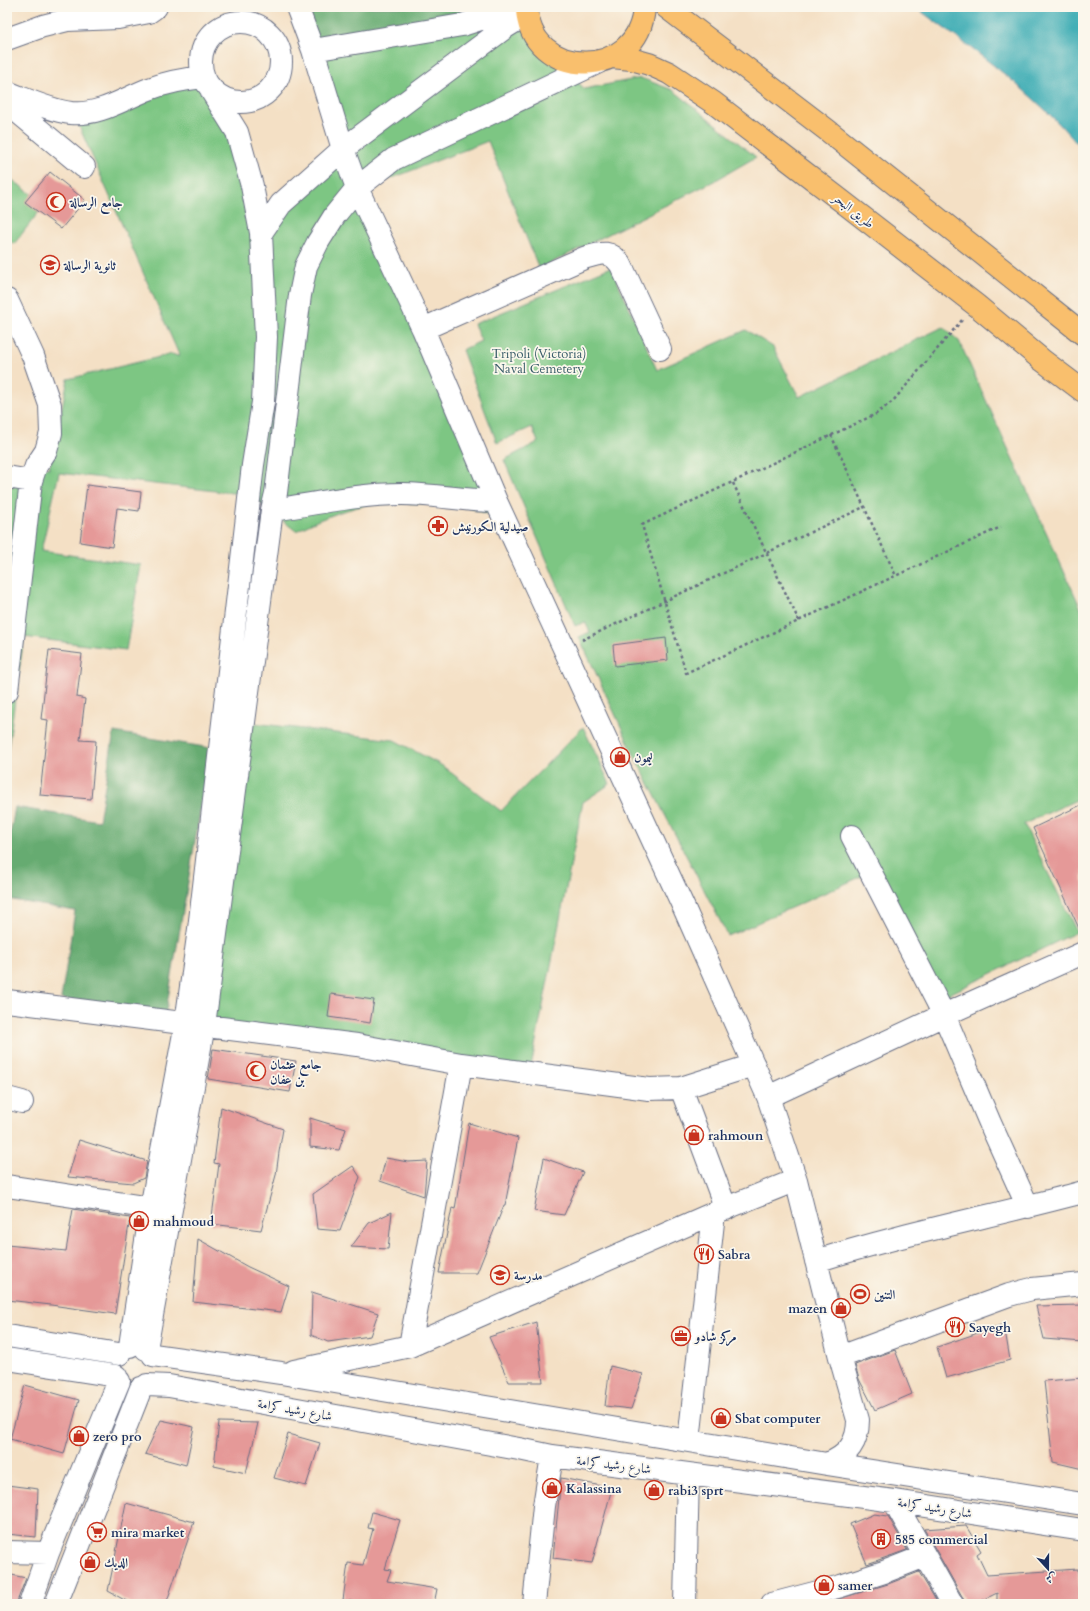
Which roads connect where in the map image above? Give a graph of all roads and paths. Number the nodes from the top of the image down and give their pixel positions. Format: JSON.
{"nodes":[{"id":1,"x":156,"y":7,"type":"edge"},
{"id":2,"x":297,"y":7,"type":"edge"},
{"id":3,"x":644,"y":7,"type":"edge"},
{"id":4,"x":666,"y":7,"type":"edge"},
{"id":5,"x":522,"y":9,"type":"edge"},
{"id":6,"x":7,"y":39,"type":"edge"},
{"id":7,"x":313,"y":50,"type":"junction"},
{"id":8,"x":605,"y":60,"type":"junction"},
{"id":9,"x":207,"y":83,"type":"junction"},
{"id":10,"x":7,"y":92,"type":"edge"},
{"id":11,"x":258,"y":98,"type":"junction"},
{"id":12,"x":7,"y":103,"type":"edge"},
{"id":13,"x":237,"y":132,"type":"junction"},
{"id":14,"x":343,"y":149,"type":"junction"},
{"id":15,"x":84,"y":167,"type":"dead end"},
{"id":16,"x":252,"y":186,"type":"junction"},
{"id":17,"x":357,"y":188,"type":"junction"},
{"id":18,"x":281,"y":204,"type":"junction"},
{"id":19,"x":261,"y":233,"type":"junction"},
{"id":20,"x":7,"y":300,"type":"edge"},
{"id":21,"x":976,"y":305,"type":"junction"},
{"id":22,"x":423,"y":330,"type":"junction"},
{"id":23,"x":1083,"y":334,"type":"edge"},
{"id":24,"x":660,"y":349,"type":"dead end"},
{"id":25,"x":1083,"y":391,"type":"edge"},
{"id":26,"x":831,"y":435,"type":"junction"},
{"id":27,"x":7,"y":477,"type":"edge"},
{"id":28,"x":32,"y":481,"type":"junction"},
{"id":29,"x":733,"y":483,"type":"junction"},
{"id":30,"x":496,"y":501,"type":"junction"},
{"id":31,"x":864,"y":507,"type":"junction"},
{"id":32,"x":272,"y":510,"type":"junction"},
{"id":33,"x":1001,"y":527,"type":"dead end"},
{"id":34,"x":766,"y":553,"type":"junction"},
{"id":35,"x":896,"y":576,"type":"junction"},
{"id":36,"x":665,"y":601,"type":"junction"},
{"id":37,"x":799,"y":621,"type":"junction"},
{"id":38,"x":566,"y":651,"type":"junction"},
{"id":39,"x":7,"y":678,"type":"edge"},
{"id":40,"x":852,"y":836,"type":"dead end"},
{"id":41,"x":1083,"y":953,"type":"edge"},
{"id":42,"x":7,"y":1001,"type":"edge"},
{"id":43,"x":944,"y":1015,"type":"junction"},
{"id":44,"x":195,"y":1024,"type":"junction"},
{"id":45,"x":461,"y":1064,"type":"junction"},
{"id":46,"x":754,"y":1065,"type":"junction"},
{"id":47,"x":681,"y":1088,"type":"junction"},
{"id":48,"x":768,"y":1097,"type":"junction"},
{"id":49,"x":796,"y":1180,"type":"junction"},
{"id":50,"x":7,"y":1186,"type":"edge"},
{"id":51,"x":1083,"y":1192,"type":"edge"},
{"id":52,"x":1028,"y":1207,"type":"junction"},
{"id":53,"x":151,"y":1208,"type":"junction"},
{"id":54,"x":720,"y":1211,"type":"junction"},
{"id":55,"x":816,"y":1261,"type":"junction"},
{"id":56,"x":1083,"y":1284,"type":"edge"},
{"id":57,"x":7,"y":1336,"type":"edge"},
{"id":58,"x":410,"y":1346,"type":"junction"},
{"id":59,"x":137,"y":1351,"type":"junction"},
{"id":60,"x":840,"y":1357,"type":"junction"},
{"id":61,"x":7,"y":1359,"type":"edge"},
{"id":62,"x":281,"y":1373,"type":"junction"},
{"id":63,"x":117,"y":1378,"type":"junction"},
{"id":64,"x":144,"y":1387,"type":"junction"},
{"id":65,"x":689,"y":1441,"type":"junction"},
{"id":66,"x":552,"y":1456,"type":"junction"},
{"id":67,"x":827,"y":1464,"type":"junction"},
{"id":68,"x":688,"y":1474,"type":"junction"},
{"id":69,"x":894,"y":1500,"type":"junction"},
{"id":70,"x":1083,"y":1504,"type":"edge"},
{"id":71,"x":1083,"y":1530,"type":"edge"},
{"id":72,"x":7,"y":1552,"type":"edge"},
{"id":73,"x":48,"y":1553,"type":"junction"},
{"id":74,"x":925,"y":1556,"type":"junction"},
{"id":75,"x":30,"y":1604,"type":"edge"},
{"id":76,"x":56,"y":1604,"type":"edge"},
{"id":77,"x":534,"y":1604,"type":"edge"},
{"id":78,"x":685,"y":1604,"type":"edge"},
{"id":79,"x":772,"y":1604,"type":"edge"},
{"id":80,"x":952,"y":1604,"type":"edge"}],
"edges":[{"from":1,"to":6,"type":"street"},
{"from":2,"to":7,"type":"street"},
{"from":3,"to":8,"type":"highway"},
{"from":4,"to":23,"type":"highway"},
{"from":5,"to":7,"type":"street"},
{"from":5,"to":8,"type":"highway","name":"طريق البحر"},
{"from":5,"to":14,"type":"street"},
{"from":7,"to":14,"type":"street"},
{"from":8,"to":17,"type":"street"},
{"from":8,"to":21,"type":"highway","name":"طريق البحر"},
{"from":9,"to":10,"type":"street"},
{"from":9,"to":11,"type":"street"},
{"from":9,"to":11,"type":"street"},
{"from":9,"to":13,"type":"street"},
{"from":11,"to":13,"type":"street"},
{"from":12,"to":15,"type":"street"},
{"from":13,"to":16,"type":"street"},
{"from":14,"to":17,"type":"street"},
{"from":14,"to":18,"type":"street"},
{"from":16,"to":18,"type":"street"},
{"from":16,"to":19,"type":"street"},
{"from":17,"to":22,"type":"street"},
{"from":17,"to":32,"type":"street"},
{"from":18,"to":19,"type":"street"},
{"from":19,"to":44,"type":"street"},
{"from":20,"to":28,"type":"street"},
{"from":21,"to":25,"type":"highway","name":"طريق البحر"},
{"from":21,"to":26,"type":"path"},
{"from":22,"to":24,"type":"street"},
{"from":22,"to":30,"type":"street"},
{"from":26,"to":29,"type":"path"},
{"from":26,"to":31,"type":"path"},
{"from":27,"to":28,"type":"street"},
{"from":28,"to":39,"type":"street"},
{"from":29,"to":34,"type":"path"},
{"from":29,"to":36,"type":"path"},
{"from":30,"to":32,"type":"street"},
{"from":30,"to":38,"type":"street"},
{"from":31,"to":34,"type":"path"},
{"from":31,"to":35,"type":"path"},
{"from":32,"to":44,"type":"street"},
{"from":33,"to":35,"type":"path"},
{"from":34,"to":36,"type":"path"},
{"from":34,"to":37,"type":"path"},
{"from":35,"to":37,"type":"path"},
{"from":36,"to":37,"type":"path"},
{"from":36,"to":38,"type":"path"},
{"from":38,"to":46,"type":"street"},
{"from":40,"to":43,"type":"street"},
{"from":41,"to":43,"type":"street"},
{"from":42,"to":44,"type":"street"},
{"from":43,"to":48,"type":"street"},
{"from":43,"to":52,"type":"street"},
{"from":44,"to":45,"type":"street"},
{"from":44,"to":53,"type":"street"},
{"from":44,"to":59,"type":"street"},
{"from":45,"to":47,"type":"street"},
{"from":45,"to":58,"type":"street"},
{"from":46,"to":47,"type":"street"},
{"from":46,"to":48,"type":"street"},
{"from":47,"to":54,"type":"street"},
{"from":48,"to":49,"type":"street"},
{"from":49,"to":54,"type":"street"},
{"from":49,"to":55,"type":"street"},
{"from":50,"to":53,"type":"street"},
{"from":51,"to":52,"type":"street"},
{"from":52,"to":55,"type":"street"},
{"from":53,"to":59,"type":"street"},
{"from":54,"to":58,"type":"street"},
{"from":54,"to":65,"type":"street"},
{"from":55,"to":60,"type":"street"},
{"from":56,"to":60,"type":"street"},
{"from":57,"to":59,"type":"street","name":"شارع رشيد كرامة"},
{"from":58,"to":62,"type":"street"},
{"from":59,"to":62,"type":"street","name":"شارع رشيد كرامة"},
{"from":59,"to":63,"type":"street"},
{"from":59,"to":64,"type":"street"},
{"from":60,"to":67,"type":"street"},
{"from":61,"to":63,"type":"street"},
{"from":62,"to":65,"type":"street","name":"شارع رشيد كرامة"},
{"from":63,"to":64,"type":"street"},
{"from":63,"to":73,"type":"street"},
{"from":64,"to":66,"type":"street","name":"شارع رشيد كرامة"},
{"from":64,"to":76,"type":"street"},
{"from":65,"to":67,"type":"street","name":"شارع رشيد كرامة"},
{"from":66,"to":68,"type":"street","name":"شارع رشيد كرامة"},
{"from":66,"to":77,"type":"street"},
{"from":67,"to":70,"type":"street","name":"شارع رشيد كرامة"},
{"from":68,"to":69,"type":"street","name":"شارع رشيد كرامة"},
{"from":68,"to":78,"type":"street"},
{"from":69,"to":71,"type":"street","name":"شارع رشيد كرامة"},
{"from":69,"to":74,"type":"street"},
{"from":72,"to":73,"type":"street"},
{"from":73,"to":75,"type":"street"},
{"from":74,"to":79,"type":"street"},
{"from":74,"to":80,"type":"street"}]}
